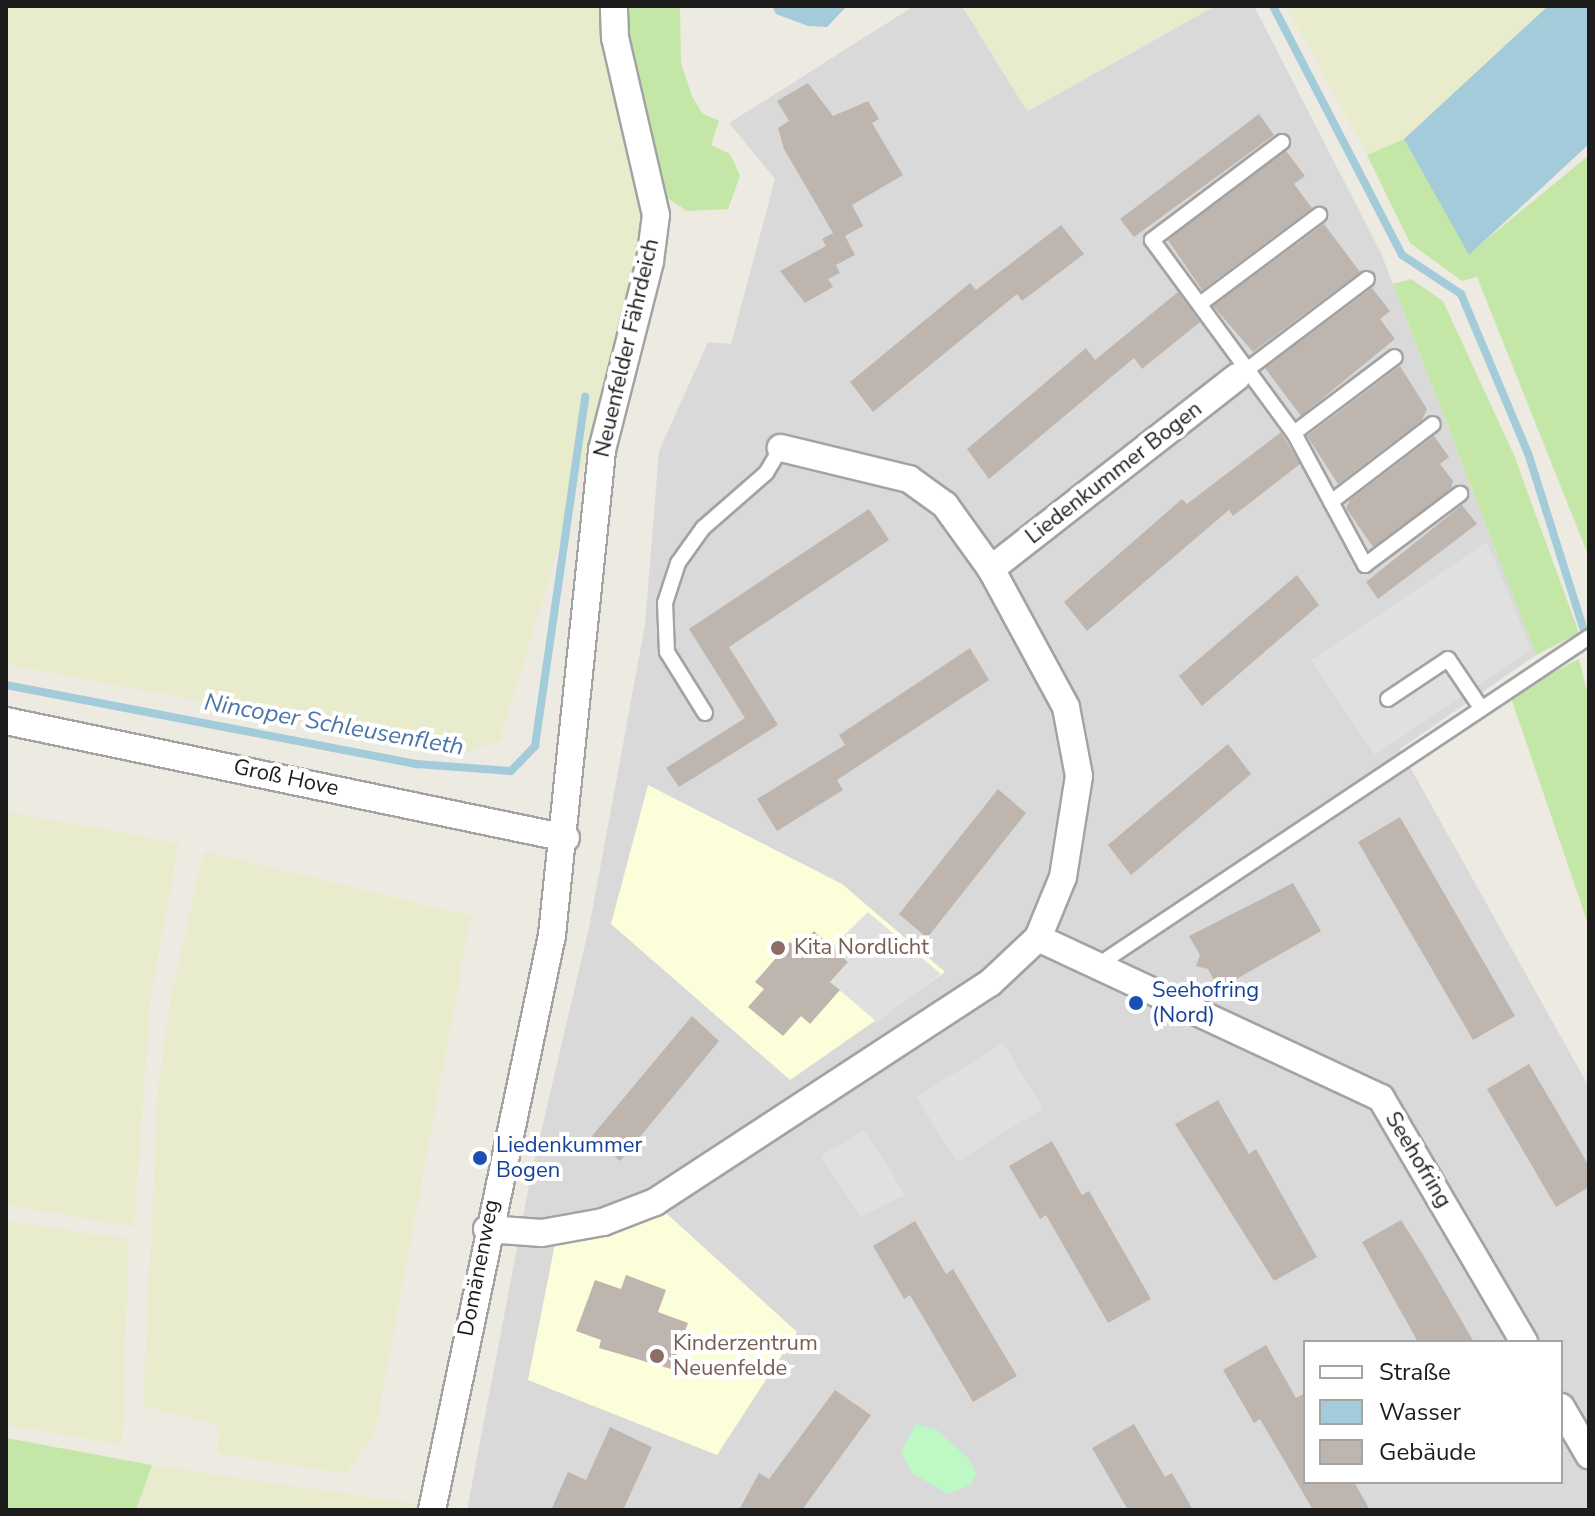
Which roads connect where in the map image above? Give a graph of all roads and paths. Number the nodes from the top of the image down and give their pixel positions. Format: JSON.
{"nodes":[{"id":1,"x":614,"y":6,"type":"edge"},
{"id":2,"x":1282,"y":142,"type":"dead end"},
{"id":3,"x":1319,"y":215,"type":"dead end"},
{"id":4,"x":1367,"y":279,"type":"dead end"},
{"id":5,"x":1200,"y":304,"type":"junction"},
{"id":6,"x":1395,"y":357,"type":"dead end"},
{"id":7,"x":1241,"y":374,"type":"junction"},
{"id":8,"x":1433,"y":424,"type":"dead end"},
{"id":9,"x":1294,"y":433,"type":"junction"},
{"id":10,"x":781,"y":448,"type":"joint"},
{"id":11,"x":1460,"y":494,"type":"dead end"},
{"id":12,"x":1331,"y":502,"type":"junction"},
{"id":13,"x":991,"y":569,"type":"junction"},
{"id":14,"x":1589,"y":637,"type":"edge"},
{"id":15,"x":1388,"y":699,"type":"dead end"},
{"id":16,"x":1479,"y":705,"type":"junction"},
{"id":17,"x":705,"y":713,"type":"dead end"},
{"id":18,"x":6,"y":721,"type":"edge"},
{"id":19,"x":566,"y":838,"type":"junction"},
{"id":20,"x":1038,"y":938,"type":"junction"},
{"id":21,"x":1098,"y":965,"type":"junction"},
{"id":22,"x":487,"y":1229,"type":"junction"},
{"id":23,"x":1523,"y":1340,"type":"edge"},
{"id":24,"x":1563,"y":1410,"type":"edge"},
{"id":25,"x":1589,"y":1455,"type":"edge"},
{"id":26,"x":432,"y":1510,"type":"edge"}],
"edges":[{"from":1,"to":19,"type":"street","name":"Neuenfelder Fährdeich"},
{"from":2,"to":5,"type":"lane"},
{"from":3,"to":5,"type":"lane"},
{"from":4,"to":7,"type":"lane"},
{"from":5,"to":7,"type":"lane"},
{"from":6,"to":9,"type":"lane"},
{"from":7,"to":9,"type":"lane"},
{"from":7,"to":13,"type":"street","name":"Liedenkummer Bogen"},
{"from":8,"to":12,"type":"lane"},
{"from":9,"to":12,"type":"lane"},
{"from":10,"to":13,"type":"street"},
{"from":10,"to":17,"type":"lane"},
{"from":11,"to":12,"type":"lane"},
{"from":13,"to":20,"type":"street"},
{"from":14,"to":16,"type":"lane"},
{"from":15,"to":16,"type":"lane"},
{"from":16,"to":21,"type":"lane"},
{"from":18,"to":19,"type":"street","name":"Groß Hove"},
{"from":19,"to":22,"type":"street","name":"Domänenweg"},
{"from":20,"to":21,"type":"street","name":"Seehofring"},
{"from":20,"to":22,"type":"street"},
{"from":21,"to":23,"type":"street","name":"Seehofring"},
{"from":22,"to":26,"type":"street","name":"Domänenweg"},
{"from":24,"to":25,"type":"street"}]}
